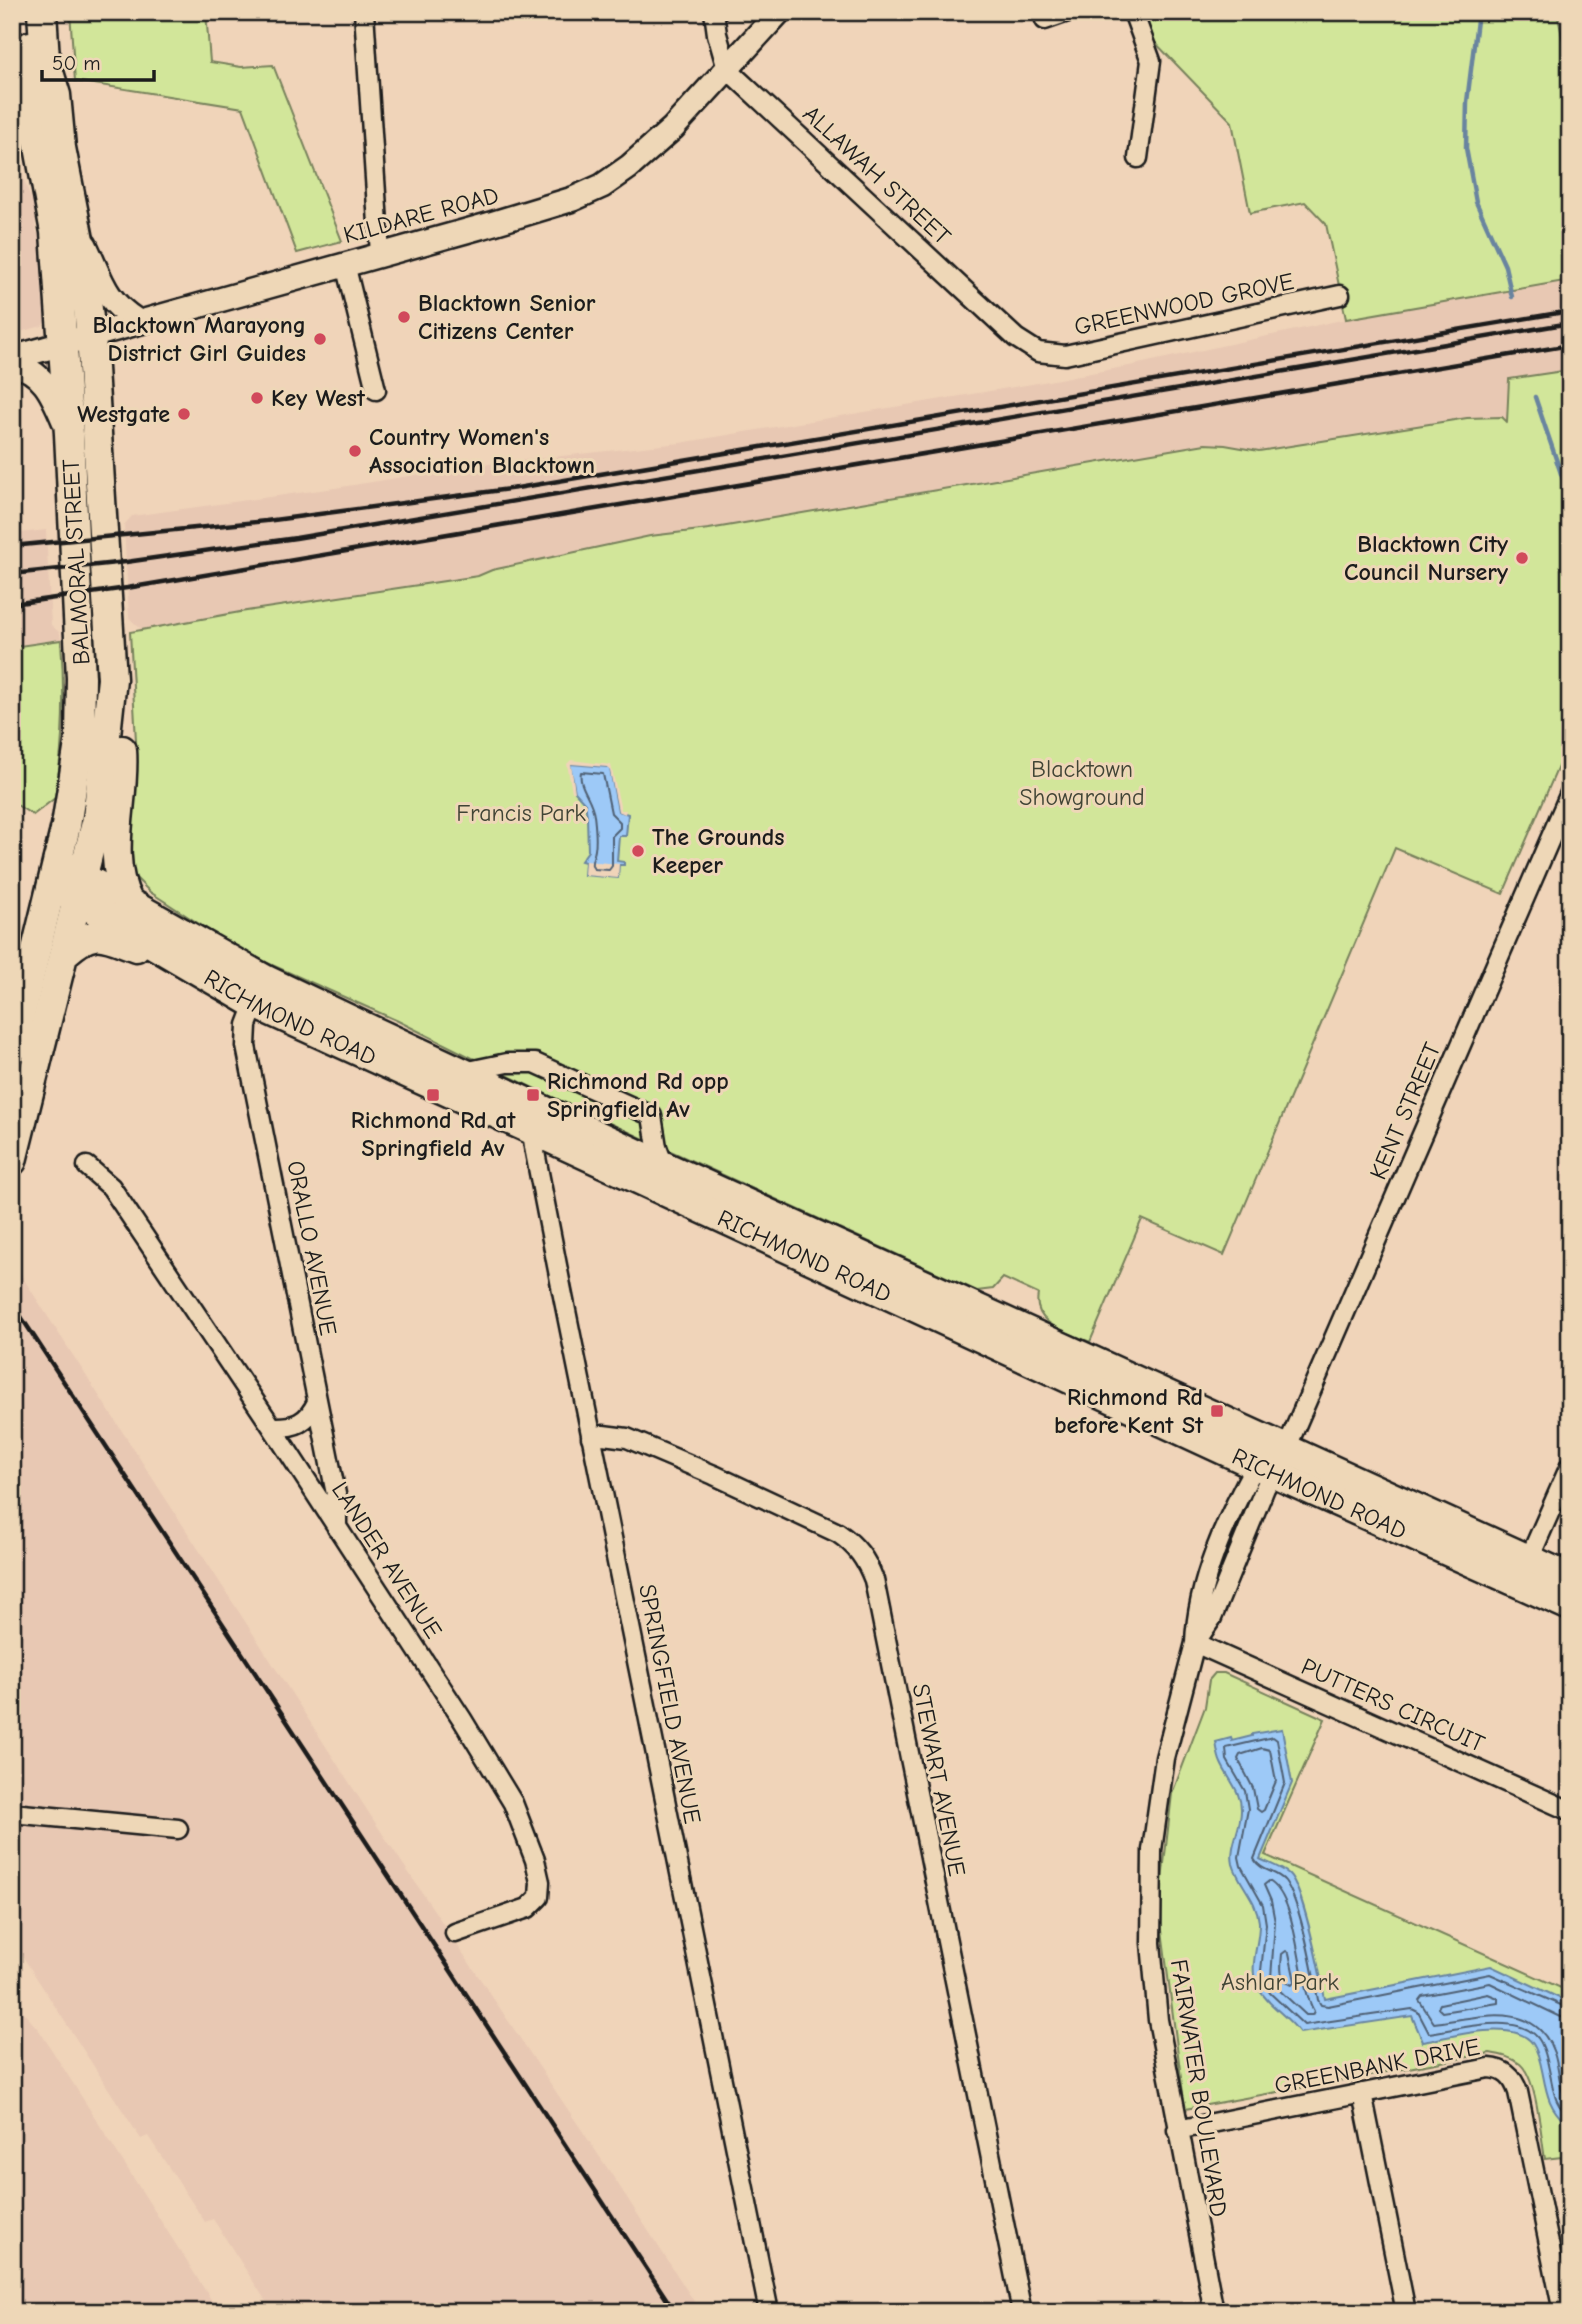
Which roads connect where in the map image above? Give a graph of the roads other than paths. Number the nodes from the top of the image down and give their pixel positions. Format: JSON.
{"nodes":[{"id":1,"x":28,"y":12,"type":"edge"},
{"id":2,"x":42,"y":12,"type":"edge"},
{"id":3,"x":58,"y":12,"type":"edge"},
{"id":4,"x":364,"y":12,"type":"edge"},
{"id":5,"x":714,"y":12,"type":"edge"},
{"id":6,"x":779,"y":12,"type":"edge"},
{"id":7,"x":1068,"y":12,"type":"edge"},
{"id":8,"x":1133,"y":12,"type":"edge"},
{"id":9,"x":1045,"y":20,"type":"dead end"},
{"id":10,"x":727,"y":69,"type":"junction"},
{"id":11,"x":56,"y":94,"type":"junction"},
{"id":12,"x":1138,"y":158,"type":"dead end"},
{"id":13,"x":78,"y":229,"type":"junction"},
{"id":14,"x":380,"y":254,"type":"junction"},
{"id":15,"x":345,"y":264,"type":"junction"},
{"id":16,"x":1340,"y":295,"type":"dead end"},
{"id":17,"x":137,"y":321,"type":"junction"},
{"id":18,"x":91,"y":335,"type":"junction"},
{"id":19,"x":63,"y":344,"type":"junction"},
{"id":20,"x":1038,"y":352,"type":"joint"},
{"id":21,"x":12,"y":358,"type":"edge"},
{"id":22,"x":12,"y":364,"type":"edge"},
{"id":23,"x":376,"y":390,"type":"dead end"},
{"id":24,"x":69,"y":434,"type":"junction"},
{"id":25,"x":112,"y":679,"type":"junction"},
{"id":26,"x":1570,"y":793,"type":"edge"},
{"id":27,"x":55,"y":873,"type":"junction"},
{"id":28,"x":81,"y":889,"type":"junction"},
{"id":29,"x":128,"y":901,"type":"junction"},
{"id":30,"x":65,"y":952,"type":"junction"},
{"id":31,"x":182,"y":962,"type":"junction"},
{"id":32,"x":260,"y":992,"type":"junction"},
{"id":33,"x":12,"y":1049,"type":"edge"},
{"id":34,"x":464,"y":1072,"type":"junction"},
{"id":35,"x":537,"y":1119,"type":"junction"},
{"id":36,"x":12,"y":1161,"type":"edge"},
{"id":37,"x":87,"y":1166,"type":"dead end"},
{"id":38,"x":664,"y":1166,"type":"junction"},
{"id":39,"x":317,"y":1402,"type":"junction"},
{"id":40,"x":272,"y":1427,"type":"junction"},
{"id":41,"x":591,"y":1437,"type":"junction"},
{"id":42,"x":1272,"y":1462,"type":"junction"},
{"id":43,"x":1570,"y":1465,"type":"edge"},
{"id":44,"x":337,"y":1528,"type":"junction"},
{"id":45,"x":1524,"y":1572,"type":"junction"},
{"id":46,"x":1570,"y":1578,"type":"edge"},
{"id":47,"x":1570,"y":1606,"type":"edge"},
{"id":48,"x":1195,"y":1643,"type":"junction"},
{"id":49,"x":1570,"y":1811,"type":"edge"},
{"id":50,"x":12,"y":1813,"type":"edge"},
{"id":51,"x":178,"y":1829,"type":"dead end"},
{"id":52,"x":455,"y":1933,"type":"dead end"},
{"id":53,"x":1362,"y":2093,"type":"junction"},
{"id":54,"x":1177,"y":2130,"type":"junction"},
{"id":55,"x":769,"y":2312,"type":"edge"},
{"id":56,"x":1022,"y":2312,"type":"edge"},
{"id":57,"x":1213,"y":2312,"type":"edge"},
{"id":58,"x":1406,"y":2312,"type":"edge"},
{"id":59,"x":1563,"y":2312,"type":"edge"}],
"edges":[{"from":1,"to":19,"type":"main road","name":"BALMORAL STREET"},
{"from":2,"to":11,"type":"main road","name":"BALMORAL STREET"},
{"from":3,"to":11,"type":"main road","name":"BALMORAL STREET"},
{"from":4,"to":14,"type":"street"},
{"from":5,"to":10,"type":"street"},
{"from":6,"to":10,"type":"street","name":"KILDARE ROAD"},
{"from":7,"to":9,"type":"street"},
{"from":8,"to":12,"type":"street"},
{"from":10,"to":14,"type":"street","name":"KILDARE ROAD"},
{"from":10,"to":20,"type":"street","name":"ALLAWAH STREET"},
{"from":11,"to":13,"type":"main road","name":"BALMORAL STREET"},
{"from":13,"to":17,"type":"street"},
{"from":13,"to":18,"type":"main road","name":"BALMORAL STREET"},
{"from":14,"to":15,"type":"street","name":"KILDARE ROAD"},
{"from":15,"to":17,"type":"street","name":"KILDARE ROAD"},
{"from":15,"to":23,"type":"street"},
{"from":16,"to":20,"type":"street","name":"GREENWOOD GROVE"},
{"from":17,"to":18,"type":"street","name":"KILDARE ROAD"},
{"from":18,"to":19,"type":"street","name":"KILDARE ROAD"},
{"from":18,"to":25,"type":"main road","name":"BALMORAL STREET"},
{"from":19,"to":21,"type":"street","name":"KILDARE ROAD"},
{"from":19,"to":24,"type":"main road","name":"BALMORAL STREET"},
{"from":22,"to":24,"type":"street"},
{"from":24,"to":27,"type":"main road","name":"BALMORAL STREET"},
{"from":25,"to":28,"type":"main road","name":"BALMORAL STREET"},
{"from":25,"to":29,"type":"main road"},
{"from":26,"to":42,"type":"street","name":"KENT STREET"},
{"from":27,"to":28,"type":"main road","name":"RICHMOND ROAD"},
{"from":27,"to":33,"type":"main road","name":"BALMORAL STREET"},
{"from":28,"to":29,"type":"main road","name":"RICHMOND ROAD"},
{"from":28,"to":30,"type":"main road","name":"BALMORAL STREET"},
{"from":28,"to":31,"type":"main road","name":"RICHMOND ROAD"},
{"from":29,"to":32,"type":"main road","name":"RICHMOND ROAD"},
{"from":30,"to":31,"type":"main road"},
{"from":30,"to":36,"type":"main road","name":"BALMORAL STREET"},
{"from":31,"to":32,"type":"main road","name":"RICHMOND ROAD"},
{"from":32,"to":34,"type":"main road","name":"RICHMOND ROAD"},
{"from":32,"to":35,"type":"main road","name":"RICHMOND ROAD"},
{"from":32,"to":39,"type":"street","name":"ORALLO AVENUE"},
{"from":34,"to":35,"type":"main road","name":"RICHMOND ROAD"},
{"from":34,"to":38,"type":"street"},
{"from":35,"to":38,"type":"main road","name":"RICHMOND ROAD"},
{"from":35,"to":41,"type":"street","name":"SPRINGFIELD AVENUE"},
{"from":35,"to":42,"type":"main road","name":"RICHMOND ROAD"},
{"from":37,"to":40,"type":"street","name":"LANDER AVENUE"},
{"from":38,"to":42,"type":"main road","name":"RICHMOND ROAD"},
{"from":39,"to":40,"type":"street"},
{"from":39,"to":44,"type":"street","name":"ORALLO AVENUE"},
{"from":40,"to":44,"type":"street","name":"LANDER AVENUE"},
{"from":41,"to":55,"type":"street","name":"SPRINGFIELD AVENUE"},
{"from":41,"to":56,"type":"street","name":"STEWART AVENUE"},
{"from":42,"to":45,"type":"main road","name":"RICHMOND ROAD"},
{"from":42,"to":48,"type":"street","name":"FAIRWATER BOULEVARD"},
{"from":43,"to":45,"type":"street"},
{"from":44,"to":52,"type":"street","name":"LANDER AVENUE"},
{"from":45,"to":46,"type":"main road","name":"RICHMOND ROAD"},
{"from":45,"to":47,"type":"main road","name":"RICHMOND ROAD"},
{"from":48,"to":49,"type":"street","name":"PUTTERS CIRCUIT"},
{"from":48,"to":54,"type":"street","name":"FAIRWATER BOULEVARD"},
{"from":50,"to":51,"type":"street"},
{"from":53,"to":54,"type":"street","name":"GREENBANK DRIVE"},
{"from":53,"to":58,"type":"street"},
{"from":53,"to":59,"type":"street","name":"GREENBANK DRIVE"},
{"from":54,"to":57,"type":"street","name":"FAIRWATER BOULEVARD"}]}
